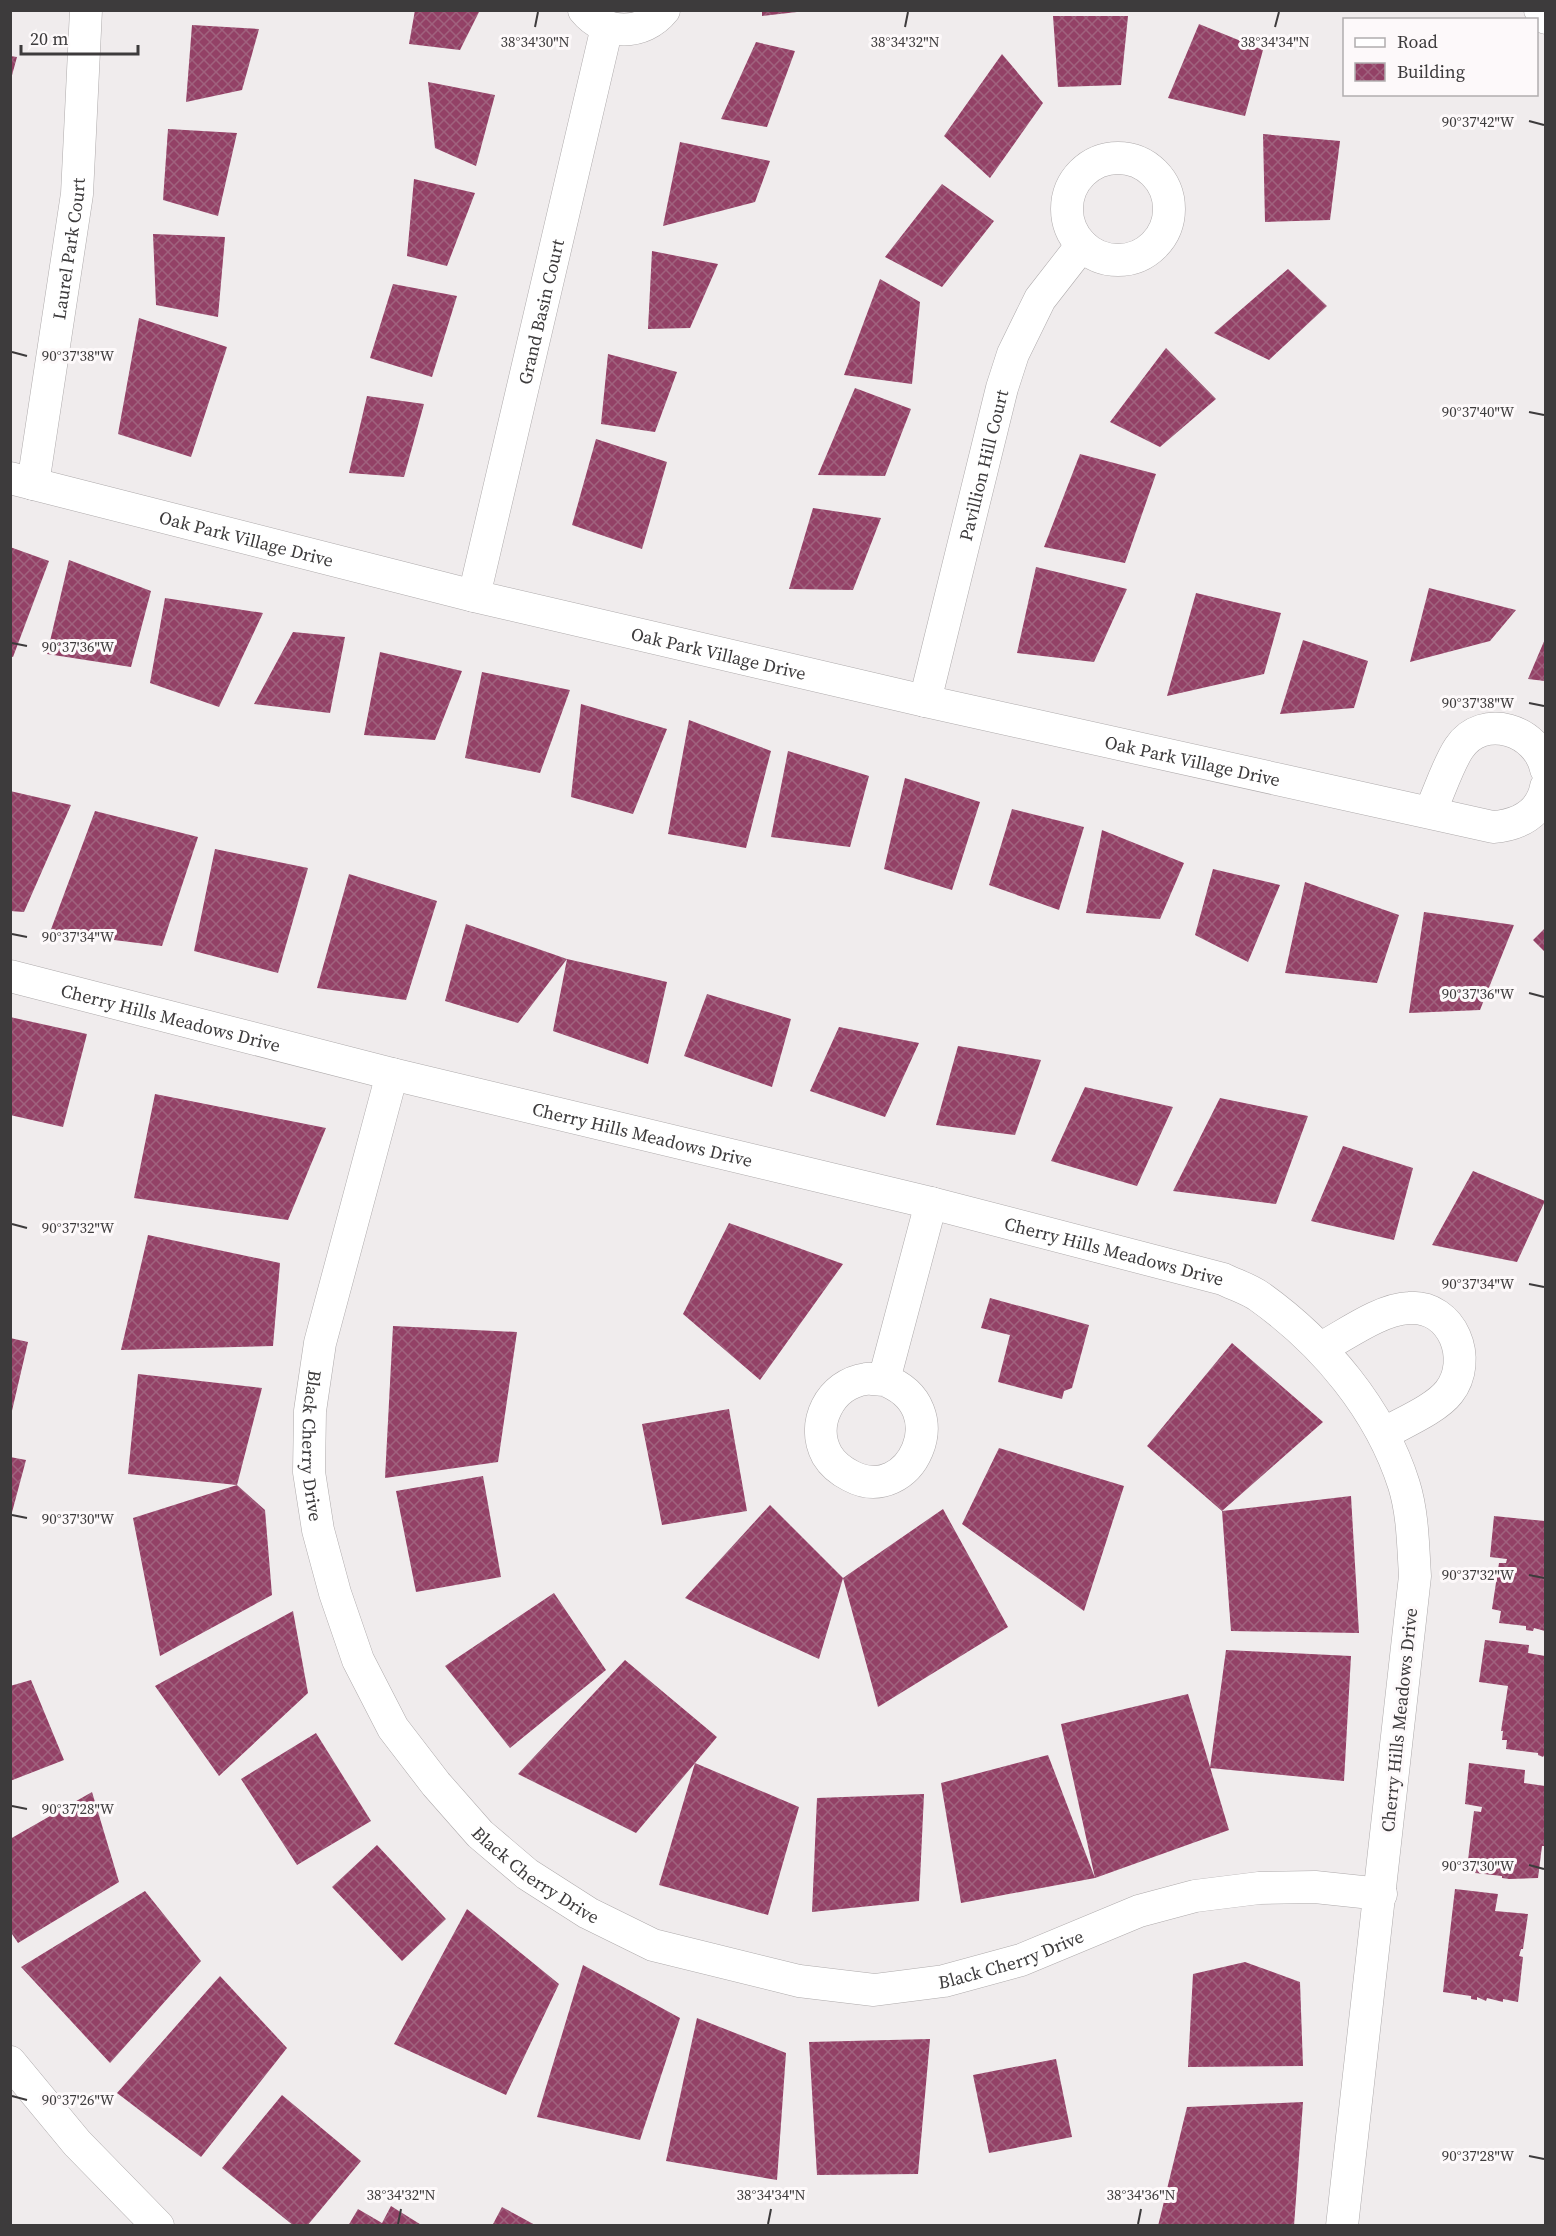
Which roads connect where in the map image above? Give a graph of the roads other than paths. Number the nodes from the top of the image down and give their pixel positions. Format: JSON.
{"nodes":[{"id":1,"x":86,"y":10,"type":"edge"},
{"id":2,"x":664,"y":10,"type":"edge"},
{"id":3,"x":1540,"y":10,"type":"edge"},
{"id":4,"x":1545,"y":18,"type":"edge"},
{"id":5,"x":595,"y":19,"type":"edge"},
{"id":6,"x":1082,"y":245,"type":"dead end"},
{"id":7,"x":22,"y":482,"type":"edge"},
{"id":8,"x":474,"y":596,"type":"junction"},
{"id":9,"x":925,"y":701,"type":"junction"},
{"id":10,"x":1545,"y":769,"type":"edge"},
{"id":11,"x":1545,"y":787,"type":"edge"},
{"id":12,"x":1430,"y":812,"type":"junction"},
{"id":13,"x":10,"y":976,"type":"edge"},
{"id":14,"x":392,"y":1074,"type":"junction"},
{"id":15,"x":931,"y":1203,"type":"junction"},
{"id":16,"x":1321,"y":1347,"type":"junction"},
{"id":17,"x":884,"y":1380,"type":"dead end"},
{"id":18,"x":1383,"y":1434,"type":"junction"},
{"id":19,"x":1381,"y":1894,"type":"junction"},
{"id":20,"x":10,"y":2062,"type":"edge"},
{"id":21,"x":158,"y":2226,"type":"edge"},
{"id":22,"x":1342,"y":2226,"type":"edge"}],
"edges":[{"from":1,"to":7,"type":"street","name":"Laurel Park Court"},
{"from":2,"to":5,"type":"street"},
{"from":3,"to":4,"type":"street"},
{"from":5,"to":8,"type":"street","name":"Grand Basin Court"},
{"from":6,"to":9,"type":"street","name":"Pavillion Hill Court"},
{"from":7,"to":8,"type":"street","name":"Oak Park Village Drive"},
{"from":8,"to":9,"type":"street","name":"Oak Park Village Drive"},
{"from":9,"to":12,"type":"street","name":"Oak Park Village Drive"},
{"from":10,"to":12,"type":"street"},
{"from":11,"to":12,"type":"street","name":"Oak Park Village Drive"},
{"from":13,"to":14,"type":"street","name":"Cherry Hills Meadows Drive"},
{"from":14,"to":15,"type":"street","name":"Cherry Hills Meadows Drive"},
{"from":14,"to":19,"type":"street","name":"Black Cherry Drive"},
{"from":15,"to":16,"type":"street","name":"Cherry Hills Meadows Drive"},
{"from":15,"to":17,"type":"street"},
{"from":16,"to":18,"type":"street","name":"Cherry Hills Meadows Drive"},
{"from":16,"to":18,"type":"street"},
{"from":18,"to":19,"type":"street","name":"Cherry Hills Meadows Drive"},
{"from":19,"to":22,"type":"street","name":"Cherry Hills Meadows Drive"},
{"from":20,"to":21,"type":"street"}]}
